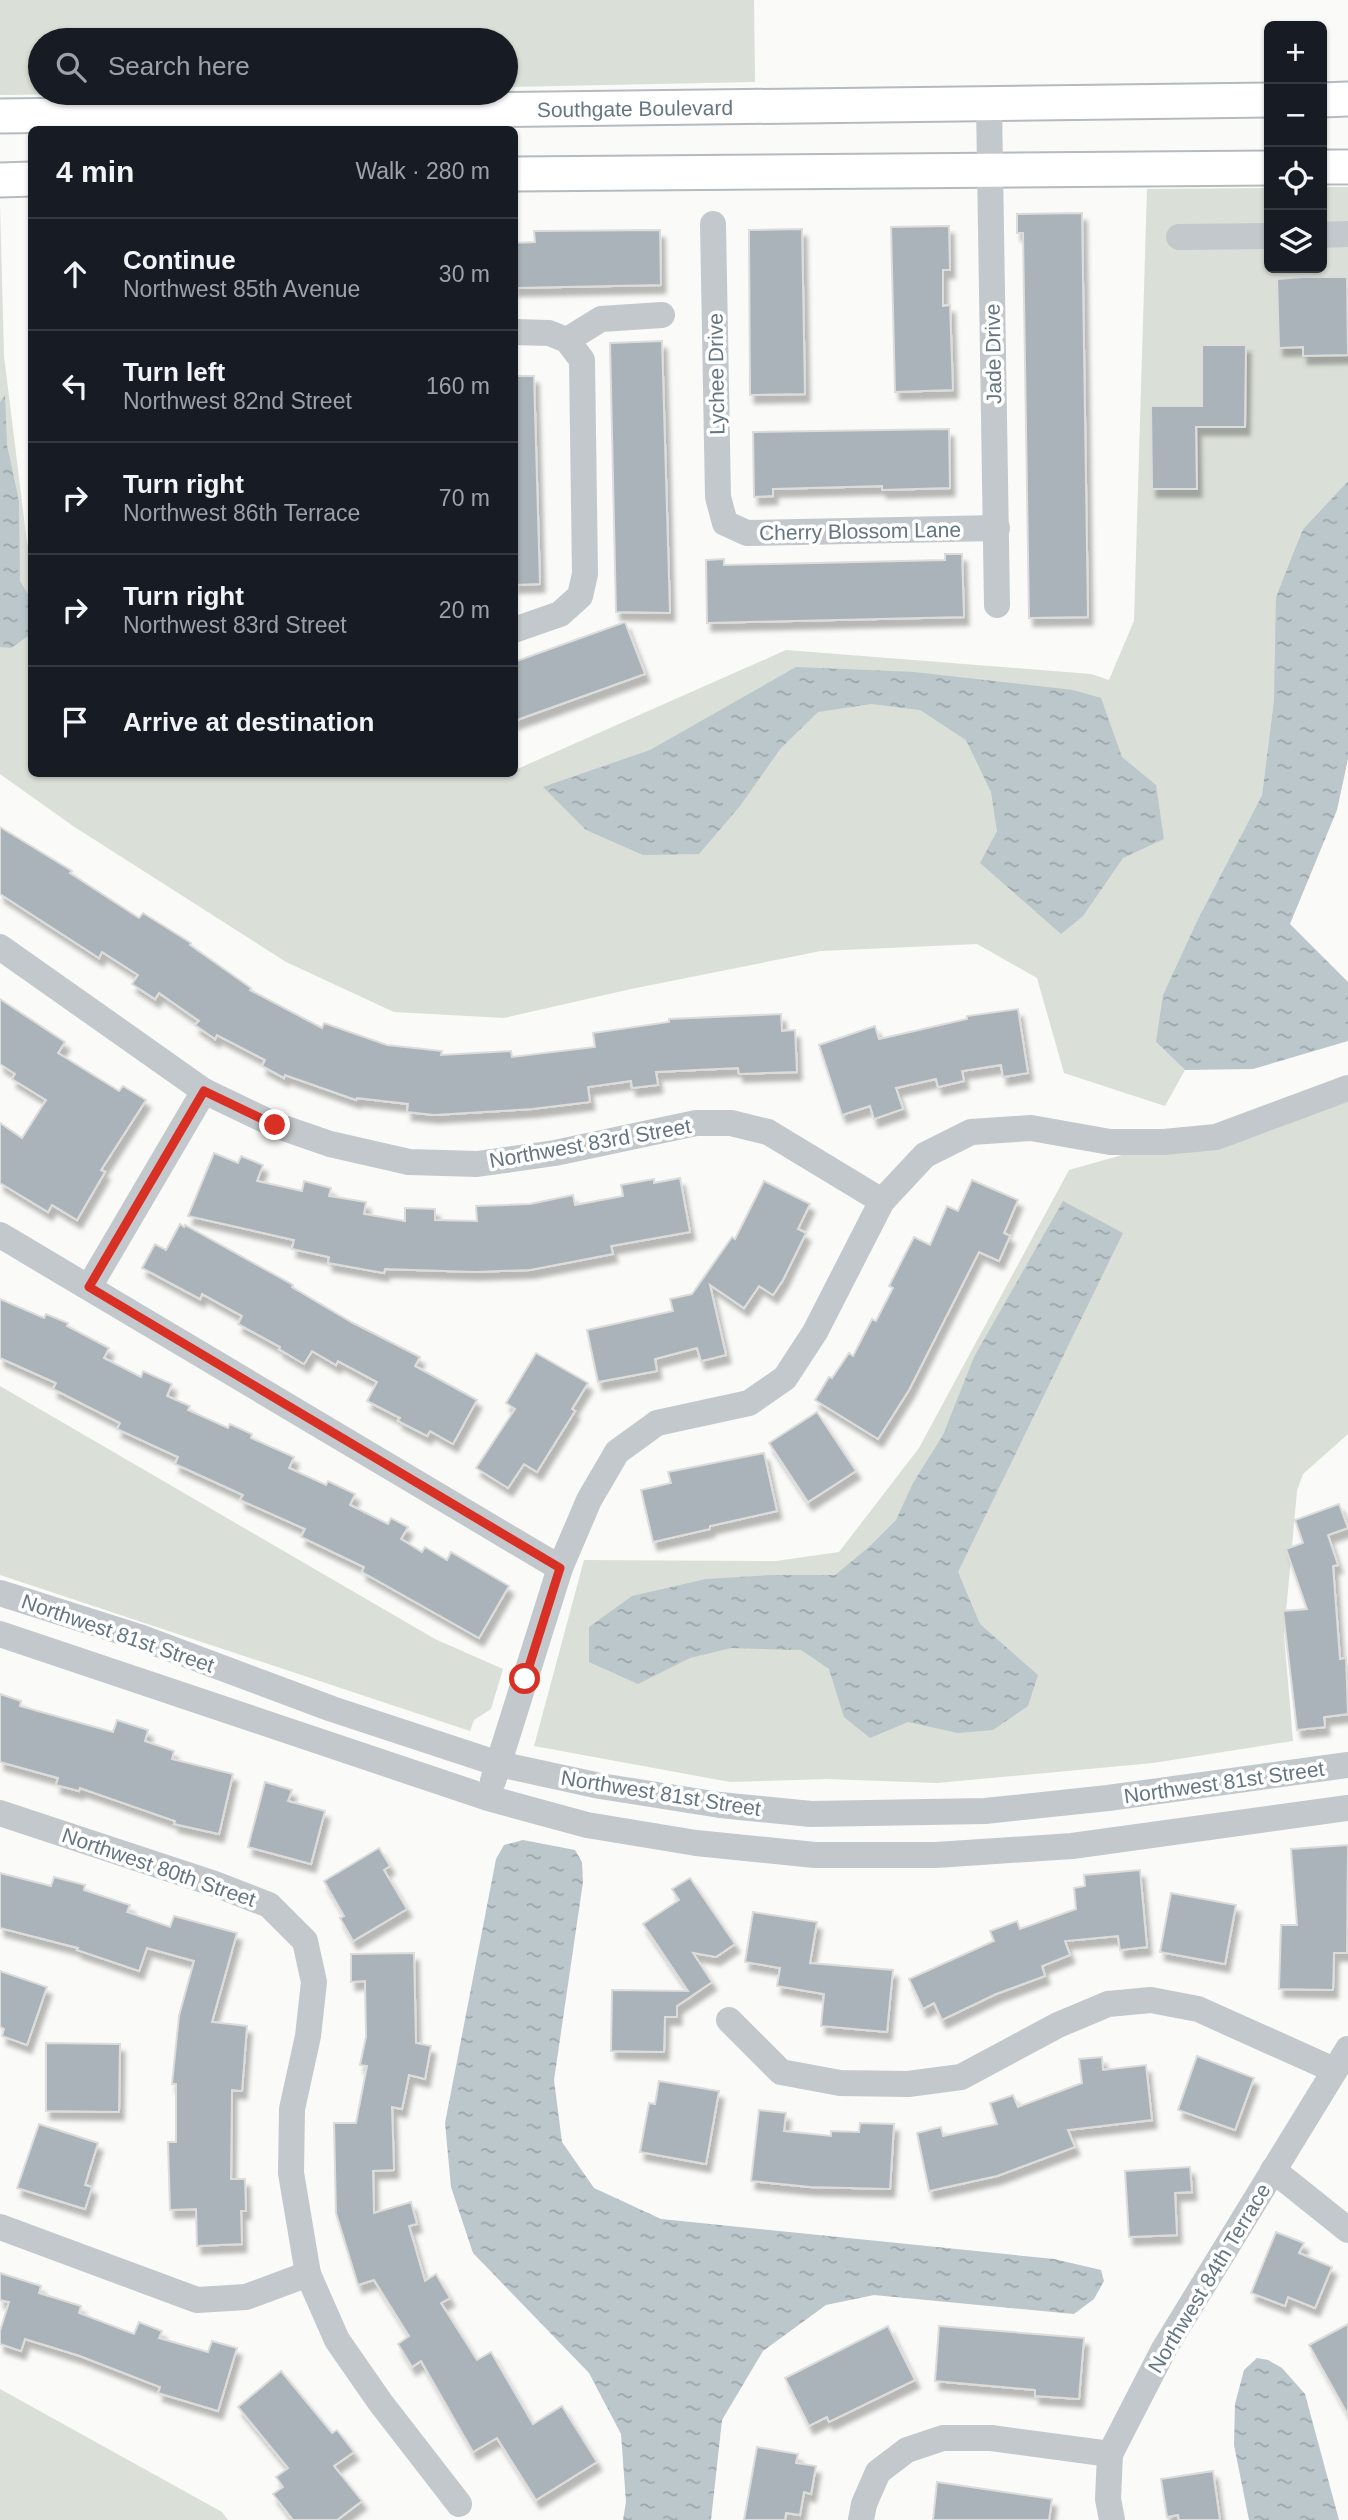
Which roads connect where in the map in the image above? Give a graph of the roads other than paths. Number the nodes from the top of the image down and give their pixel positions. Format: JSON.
{"nodes":[{"id":1,"x":1348,"y":99,"type":"edge"},
{"id":2,"x":1264,"y":100,"type":"edge"},
{"id":3,"x":1327,"y":100,"type":"edge"},
{"id":4,"x":989,"y":104,"type":"junction"},
{"id":5,"x":0,"y":116,"type":"edge"},
{"id":6,"x":329,"y":121,"type":"edge"},
{"id":7,"x":363,"y":121,"type":"edge"},
{"id":8,"x":1327,"y":167,"type":"edge"},
{"id":9,"x":1348,"y":167,"type":"edge"},
{"id":10,"x":1264,"y":168,"type":"edge"},
{"id":11,"x":989,"y":171,"type":"junction"},
{"id":12,"x":518,"y":174,"type":"edge"},
{"id":13,"x":28,"y":179,"type":"edge"},
{"id":14,"x":0,"y":180,"type":"edge"},
{"id":15,"x":713,"y":224,"type":"dead end"},
{"id":16,"x":1348,"y":234,"type":"edge"},
{"id":17,"x":1327,"y":235,"type":"edge"},
{"id":18,"x":1264,"y":236,"type":"edge"},
{"id":19,"x":1179,"y":237,"type":"dead end"},
{"id":20,"x":662,"y":315,"type":"dead end"},
{"id":21,"x":518,"y":332,"type":"edge"},
{"id":22,"x":567,"y":340,"type":"junction"},
{"id":23,"x":725,"y":523,"type":"joint"},
{"id":24,"x":997,"y":528,"type":"junction"},
{"id":25,"x":997,"y":605,"type":"dead end"},
{"id":26,"x":518,"y":629,"type":"edge"},
{"id":27,"x":0,"y":947,"type":"edge"},
{"id":28,"x":1348,"y":1088,"type":"edge"},
{"id":29,"x":204,"y":1091,"type":"junction"},
{"id":30,"x":882,"y":1201,"type":"junction"},
{"id":31,"x":0,"y":1235,"type":"edge"},
{"id":32,"x":89,"y":1287,"type":"junction"},
{"id":33,"x":560,"y":1568,"type":"junction"},
{"id":34,"x":0,"y":1593,"type":"edge"},
{"id":35,"x":0,"y":1634,"type":"edge"},
{"id":36,"x":499,"y":1764,"type":"junction"},
{"id":37,"x":1348,"y":1765,"type":"edge"},
{"id":38,"x":488,"y":1798,"type":"junction"},
{"id":39,"x":1348,"y":1808,"type":"edge"},
{"id":40,"x":0,"y":1813,"type":"edge"},
{"id":41,"x":729,"y":2020,"type":"dead end"},
{"id":42,"x":1341,"y":2059,"type":"edge"},
{"id":43,"x":1273,"y":2170,"type":"junction"},
{"id":44,"x":0,"y":2227,"type":"edge"},
{"id":45,"x":1348,"y":2230,"type":"edge"},
{"id":46,"x":308,"y":2274,"type":"junction"},
{"id":47,"x":1110,"y":2454,"type":"junction"},
{"id":48,"x":459,"y":2504,"type":"dead end"},
{"id":49,"x":861,"y":2520,"type":"edge"},
{"id":50,"x":1111,"y":2520,"type":"edge"}],
"edges":[{"from":1,"to":3,"type":"main road"},
{"from":2,"to":4,"type":"main road","name":"Southgate Boulevard"},
{"from":4,"to":7,"type":"main road","name":"Southgate Boulevard"},
{"from":4,"to":11,"type":"street","name":"Jade Drive"},
{"from":5,"to":6,"type":"main road","name":"Southgate Boulevard"},
{"from":6,"to":7,"type":"main road","name":"Southgate Boulevard"},
{"from":8,"to":9,"type":"main road"},
{"from":10,"to":11,"type":"main road"},
{"from":11,"to":12,"type":"main road"},
{"from":11,"to":24,"type":"street","name":"Jade Drive"},
{"from":13,"to":14,"type":"main road"},
{"from":15,"to":23,"type":"street","name":"Lychee Drive"},
{"from":16,"to":17,"type":"street"},
{"from":18,"to":19,"type":"street"},
{"from":20,"to":22,"type":"street"},
{"from":21,"to":22,"type":"street"},
{"from":22,"to":26,"type":"street"},
{"from":23,"to":24,"type":"street","name":"Cherry Blossom Lane"},
{"from":24,"to":25,"type":"street","name":"Jade Drive"},
{"from":27,"to":29,"type":"street","name":"Northwest 83rd Street"},
{"from":28,"to":30,"type":"street"},
{"from":29,"to":30,"type":"street","name":"Northwest 83rd Street"},
{"from":29,"to":32,"type":"street"},
{"from":30,"to":33,"type":"street"},
{"from":31,"to":32,"type":"street"},
{"from":32,"to":33,"type":"street"},
{"from":33,"to":36,"type":"street"},
{"from":34,"to":36,"type":"street","name":"Northwest 81st Street"},
{"from":35,"to":38,"type":"street","name":"Northwest 81st Street"},
{"from":36,"to":37,"type":"street","name":"Northwest 81st Street"},
{"from":36,"to":38,"type":"street"},
{"from":38,"to":39,"type":"street","name":"Northwest 81st Street"},
{"from":40,"to":46,"type":"street","name":"Northwest 80th Street"},
{"from":41,"to":42,"type":"street"},
{"from":42,"to":43,"type":"street","name":"Northwest 84th Terrace"},
{"from":43,"to":45,"type":"street"},
{"from":43,"to":47,"type":"street","name":"Northwest 84th Terrace"},
{"from":44,"to":46,"type":"street"},
{"from":46,"to":48,"type":"street"},
{"from":47,"to":49,"type":"street"},
{"from":47,"to":50,"type":"street","name":"Northwest 84th Terrace"}]}
